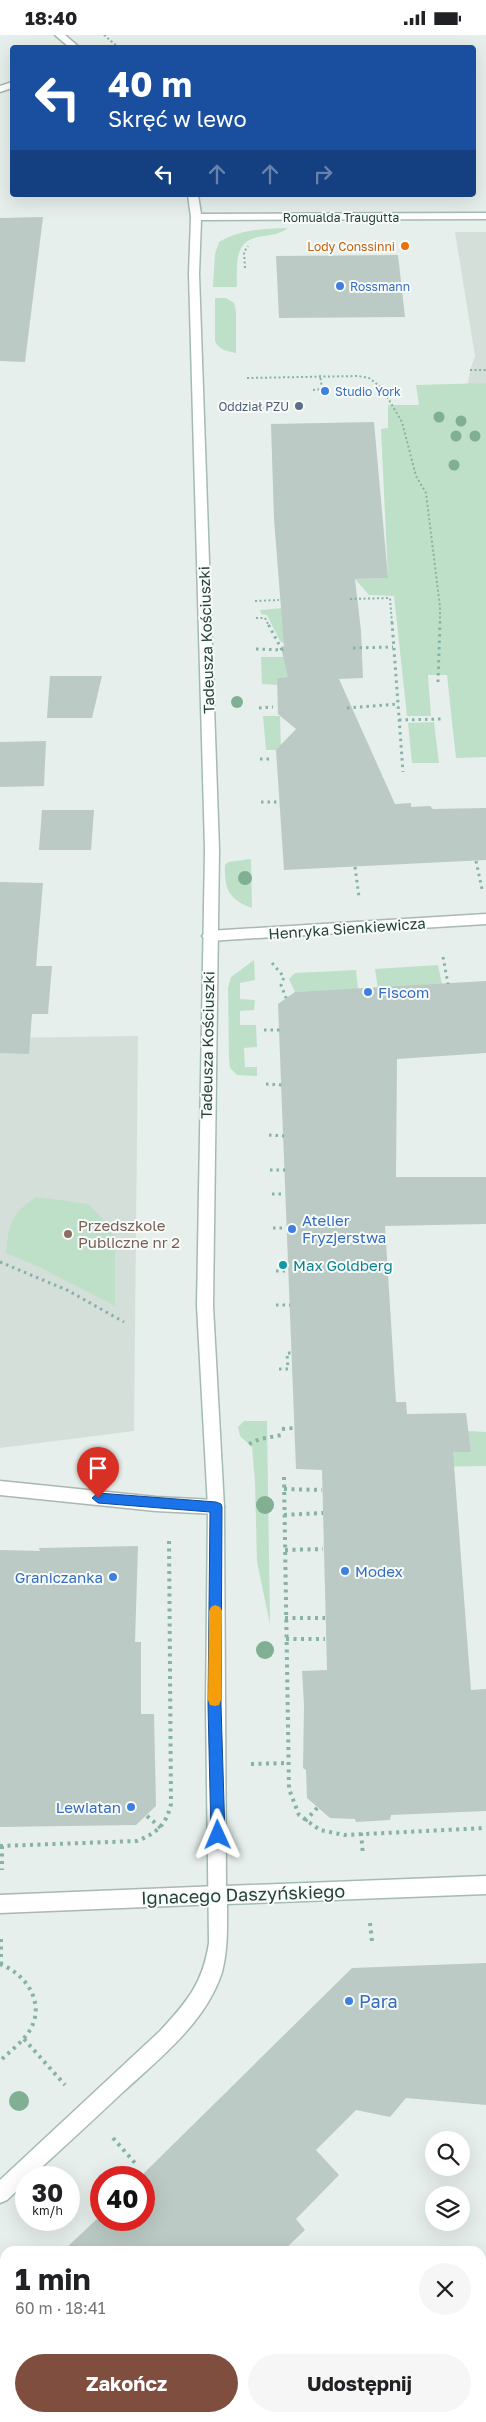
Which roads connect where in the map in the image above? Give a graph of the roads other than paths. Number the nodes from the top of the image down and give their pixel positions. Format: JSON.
{"nodes":[{"id":1,"x":60,"y":35,"type":"edge"},
{"id":2,"x":72,"y":45,"type":"edge"},
{"id":3,"x":193,"y":197,"type":"edge"},
{"id":4,"x":486,"y":216,"type":"edge"},
{"id":5,"x":196,"y":217,"type":"junction"},
{"id":6,"x":486,"y":919,"type":"edge"},
{"id":7,"x":208,"y":936,"type":"junction"},
{"id":8,"x":0,"y":1488,"type":"edge"},
{"id":9,"x":216,"y":1507,"type":"junction"},
{"id":10,"x":486,"y":1885,"type":"edge"},
{"id":11,"x":219,"y":1895,"type":"junction"},
{"id":12,"x":0,"y":1904,"type":"edge"},
{"id":13,"x":0,"y":2193,"type":"edge"}],
"edges":[{"from":1,"to":2,"type":"street"},
{"from":3,"to":5,"type":"street","name":"Tadeusza Kościuszki"},
{"from":4,"to":5,"type":"street","name":"Romualda Traugutta"},
{"from":5,"to":7,"type":"street","name":"Tadeusza Kościuszki"},
{"from":6,"to":7,"type":"street","name":"Henryka Sienkiewicza"},
{"from":7,"to":9,"type":"street","name":"Tadeusza Kościuszki"},
{"from":8,"to":9,"type":"street"},
{"from":9,"to":11,"type":"street","name":"Tadeusza Kościuszki"},
{"from":10,"to":11,"type":"street","name":"Ignacego Daszyńskiego"},
{"from":11,"to":12,"type":"street","name":"Ignacego Daszyńskiego"},
{"from":11,"to":13,"type":"street","name":"Tadeusza Kościuszki"}]}
